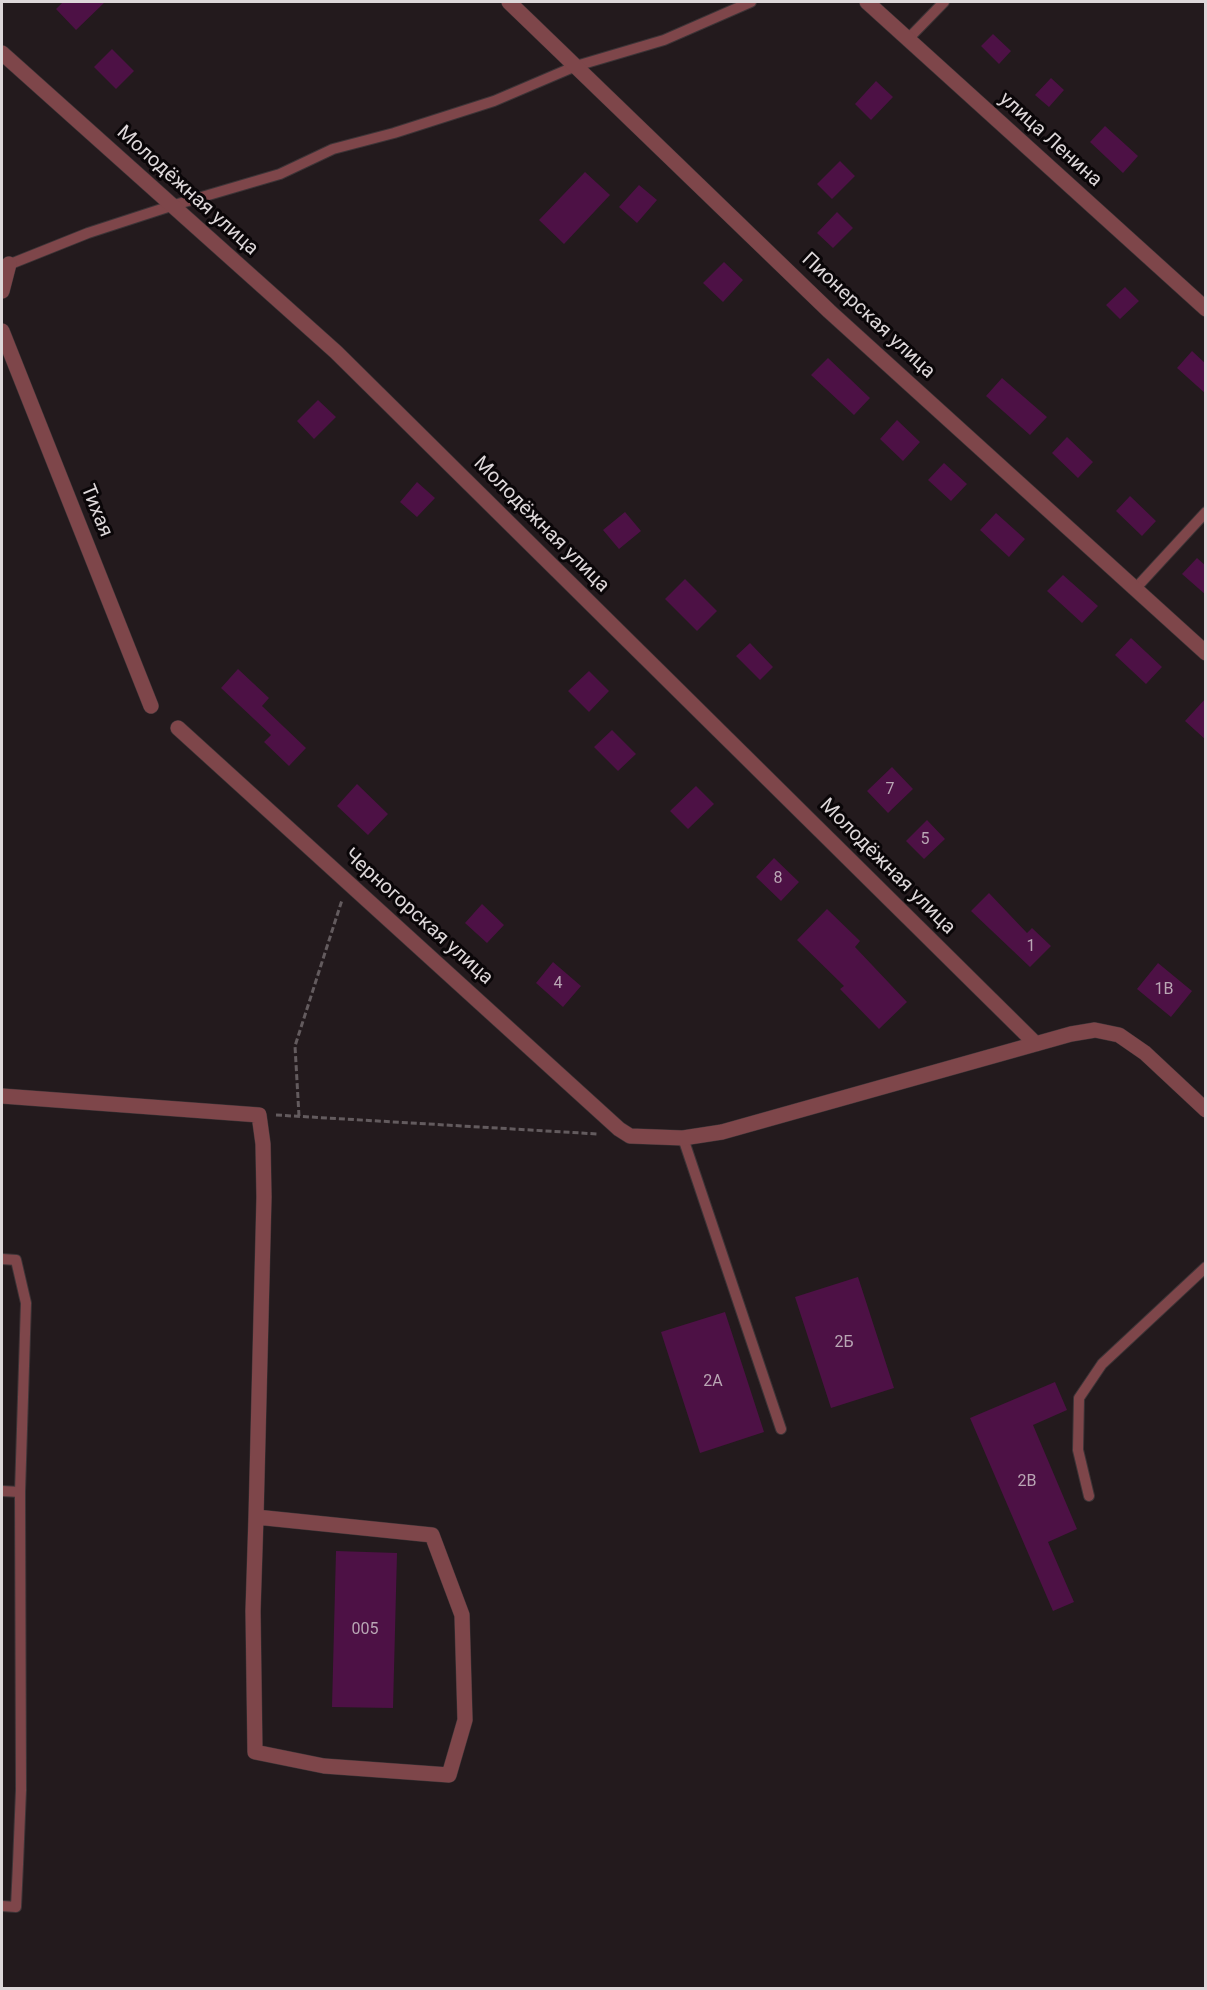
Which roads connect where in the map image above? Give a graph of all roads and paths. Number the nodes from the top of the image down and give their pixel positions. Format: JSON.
{"nodes":[{"id":1,"x":509,"y":2,"type":"edge"},
{"id":2,"x":751,"y":2,"type":"edge"},
{"id":3,"x":867,"y":2,"type":"edge"},
{"id":4,"x":944,"y":2,"type":"edge"},
{"id":5,"x":907,"y":40,"type":"junction"},
{"id":6,"x":2,"y":53,"type":"edge"},
{"id":7,"x":576,"y":66,"type":"junction"},
{"id":8,"x":171,"y":206,"type":"junction"},
{"id":9,"x":5,"y":266,"type":"edge"},
{"id":10,"x":2,"y":291,"type":"edge"},
{"id":11,"x":1206,"y":309,"type":"edge"},
{"id":12,"x":2,"y":331,"type":"edge"},
{"id":13,"x":1206,"y":512,"type":"edge"},
{"id":14,"x":1135,"y":589,"type":"junction"},
{"id":15,"x":1206,"y":653,"type":"edge"},
{"id":16,"x":151,"y":706,"type":"dead end"},
{"id":17,"x":178,"y":728,"type":"dead end"},
{"id":18,"x":348,"y":881,"type":"junction"},
{"id":19,"x":1036,"y":1044,"type":"junction"},
{"id":20,"x":2,"y":1096,"type":"edge"},
{"id":21,"x":1206,"y":1110,"type":"edge"},
{"id":22,"x":259,"y":1115,"type":"junction"},
{"id":23,"x":299,"y":1116,"type":"junction"},
{"id":24,"x":630,"y":1136,"type":"junction"},
{"id":25,"x":683,"y":1138,"type":"junction"},
{"id":26,"x":2,"y":1259,"type":"edge"},
{"id":27,"x":1206,"y":1267,"type":"edge"},
{"id":28,"x":781,"y":1429,"type":"dead end"},
{"id":29,"x":2,"y":1491,"type":"edge"},
{"id":30,"x":20,"y":1492,"type":"junction"},
{"id":31,"x":1089,"y":1496,"type":"dead end"},
{"id":32,"x":256,"y":1517,"type":"junction"},
{"id":33,"x":2,"y":1906,"type":"edge"}],
"edges":[{"from":1,"to":7,"type":"street","name":"Пионерская улица"},
{"from":2,"to":7,"type":"lane"},
{"from":3,"to":5,"type":"street","name":"улица Ленина"},
{"from":4,"to":5,"type":"lane"},
{"from":5,"to":11,"type":"street","name":"улица Ленина"},
{"from":6,"to":8,"type":"street","name":"Молодёжная улица"},
{"from":7,"to":8,"type":"lane"},
{"from":7,"to":14,"type":"street","name":"Пионерская улица"},
{"from":8,"to":9,"type":"lane"},
{"from":8,"to":19,"type":"street","name":"Молодёжная улица"},
{"from":9,"to":10,"type":"street"},
{"from":12,"to":16,"type":"street","name":"Тихая"},
{"from":13,"to":14,"type":"lane"},
{"from":14,"to":15,"type":"street","name":"Пионерская улица"},
{"from":17,"to":18,"type":"street","name":"Черногорская улица"},
{"from":18,"to":23,"type":"path"},
{"from":18,"to":24,"type":"street","name":"Черногорская улица"},
{"from":19,"to":21,"type":"street"},
{"from":19,"to":25,"type":"street"},
{"from":20,"to":22,"type":"street"},
{"from":22,"to":23,"type":"path"},
{"from":22,"to":32,"type":"street"},
{"from":23,"to":24,"type":"path"},
{"from":24,"to":25,"type":"street"},
{"from":25,"to":28,"type":"lane"},
{"from":26,"to":30,"type":"lane"},
{"from":27,"to":31,"type":"lane"},
{"from":29,"to":30,"type":"lane"},
{"from":30,"to":33,"type":"lane"},
{"from":32,"to":32,"type":"street"}]}
